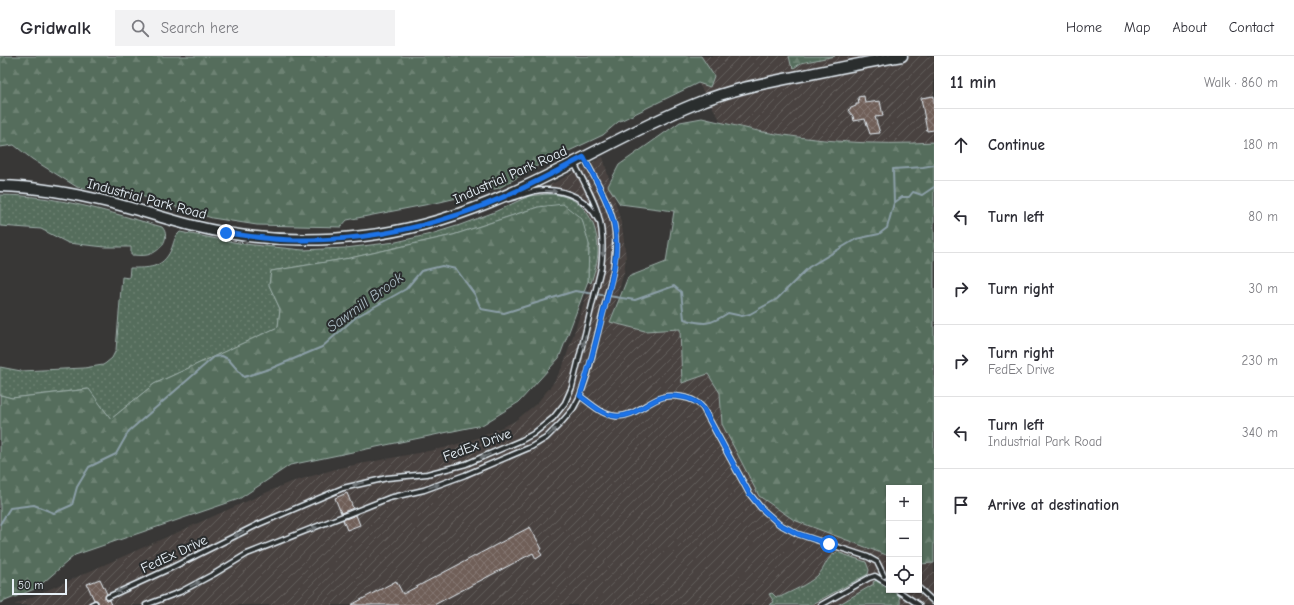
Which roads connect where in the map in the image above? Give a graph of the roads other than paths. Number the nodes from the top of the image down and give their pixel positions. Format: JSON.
{"nodes":[{"id":1,"x":902,"y":56,"type":"edge"},
{"id":2,"x":584,"y":157,"type":"junction"},
{"id":3,"x":574,"y":162,"type":"junction"},
{"id":4,"x":0,"y":186,"type":"edge"},
{"id":5,"x":460,"y":214,"type":"junction"},
{"id":6,"x":602,"y":228,"type":"junction"},
{"id":7,"x":580,"y":396,"type":"junction"},
{"id":8,"x":876,"y":576,"type":"junction"},
{"id":9,"x":884,"y":576,"type":"joint"},
{"id":10,"x":886,"y":582,"type":"edge"},
{"id":11,"x":922,"y":591,"type":"edge"},
{"id":12,"x":902,"y":593,"type":"edge"},
{"id":13,"x":108,"y":597,"type":"dead end"},
{"id":14,"x":934,"y":602,"type":"edge"},
{"id":15,"x":918,"y":604,"type":"edge"},
{"id":16,"x":146,"y":605,"type":"edge"},
{"id":17,"x":821,"y":605,"type":"edge"}],
"edges":[{"from":1,"to":2,"type":"street","name":"Industrial Park Road"},
{"from":2,"to":3,"type":"street","name":"Industrial Park Road"},
{"from":2,"to":7,"type":"lane","name":"FedEx Drive"},
{"from":3,"to":5,"type":"street","name":"Industrial Park Road"},
{"from":3,"to":6,"type":"lane","name":"FedEx Drive"},
{"from":4,"to":5,"type":"street","name":"Industrial Park Road"},
{"from":5,"to":6,"type":"lane","one_way":true},
{"from":6,"to":13,"type":"lane","name":"FedEx Drive","one_way":true},
{"from":7,"to":9,"type":"lane"},
{"from":16,"to":7,"type":"lane","name":"FedEx Drive","one_way":true},
{"from":8,"to":9,"type":"lane"},
{"from":8,"to":10,"type":"lane"},
{"from":8,"to":17,"type":"lane"},
{"from":11,"to":14,"type":"lane"},
{"from":12,"to":15,"type":"lane"}]}
